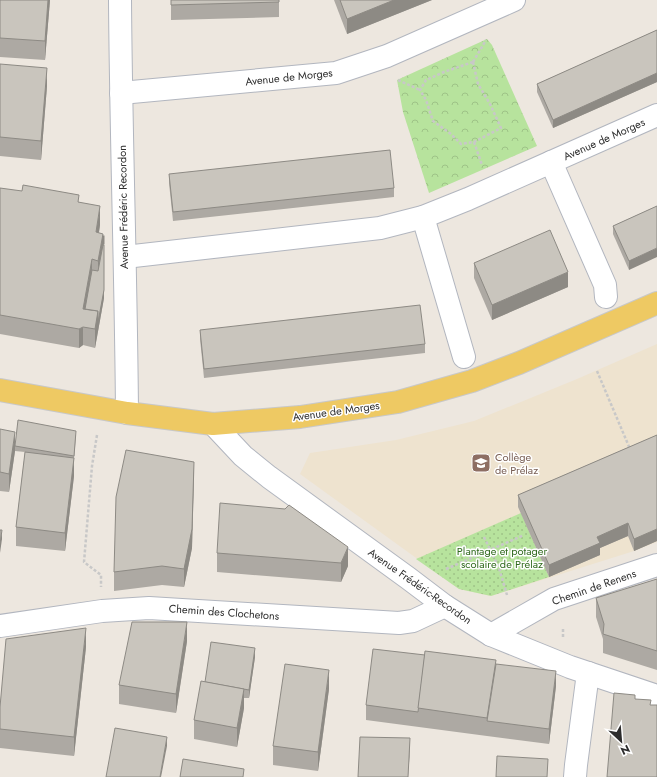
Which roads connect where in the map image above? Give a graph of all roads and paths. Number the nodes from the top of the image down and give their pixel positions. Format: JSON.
{"nodes":[{"id":1,"x":120,"y":0,"type":"edge"},
{"id":2,"x":514,"y":0,"type":"edge"},
{"id":3,"x":487,"y":39,"type":"dead end"},
{"id":4,"x":473,"y":62,"type":"junction"},
{"id":5,"x":397,"y":80,"type":"dead end"},
{"id":6,"x":420,"y":90,"type":"junction"},
{"id":7,"x":121,"y":93,"type":"junction"},
{"id":8,"x":657,"y":115,"type":"edge"},
{"id":9,"x":474,"y":142,"type":"junction"},
{"id":10,"x":551,"y":162,"type":"junction"},
{"id":11,"x":483,"y":170,"type":"dead end"},
{"id":12,"x":423,"y":217,"type":"junction"},
{"id":13,"x":125,"y":257,"type":"junction"},
{"id":14,"x":606,"y":297,"type":"dead end"},
{"id":15,"x":657,"y":303,"type":"edge"},
{"id":16,"x":464,"y":357,"type":"dead end"},
{"id":17,"x":597,"y":371,"type":"dead end"},
{"id":18,"x":0,"y":390,"type":"edge"},
{"id":19,"x":127,"y":413,"type":"junction"},
{"id":20,"x":213,"y":424,"type":"junction"},
{"id":21,"x":97,"y":435,"type":"dead end"},
{"id":22,"x":630,"y":450,"type":"edge"},
{"id":23,"x":524,"y":535,"type":"dead end"},
{"id":24,"x":484,"y":537,"type":"dead end"},
{"id":25,"x":490,"y":550,"type":"junction"},
{"id":26,"x":657,"y":566,"type":"edge"},
{"id":27,"x":446,"y":569,"type":"dead end"},
{"id":28,"x":102,"y":591,"type":"dead end"},
{"id":29,"x":508,"y":595,"type":"dead end"},
{"id":30,"x":445,"y":606,"type":"junction"},
{"id":31,"x":0,"y":626,"type":"edge"},
{"id":32,"x":563,"y":629,"type":"dead end"},
{"id":33,"x":491,"y":634,"type":"junction"},
{"id":34,"x":563,"y":638,"type":"dead end"},
{"id":35,"x":588,"y":673,"type":"junction"},
{"id":36,"x":657,"y":696,"type":"edge"},
{"id":37,"x":575,"y":777,"type":"edge"}],
"edges":[{"from":1,"to":7,"type":"street","name":"Avenue Frédéric Recordon"},
{"from":2,"to":7,"type":"street","name":"Avenue de Morges"},
{"from":3,"to":4,"type":"path"},
{"from":4,"to":6,"type":"path"},
{"from":4,"to":9,"type":"path"},
{"from":5,"to":6,"type":"path"},
{"from":6,"to":9,"type":"path"},
{"from":7,"to":13,"type":"street","name":"Avenue Frédéric Recordon"},
{"from":8,"to":10,"type":"street","name":"Avenue de Morges"},
{"from":9,"to":11,"type":"path"},
{"from":10,"to":12,"type":"street","name":"Avenue de Morges"},
{"from":10,"to":14,"type":"street","name":"Avenue de Morges"},
{"from":12,"to":13,"type":"street","name":"Avenue de Morges"},
{"from":12,"to":16,"type":"street"},
{"from":13,"to":19,"type":"street","name":"Avenue Frédéric Recordon"},
{"from":15,"to":20,"type":"main road","name":"Avenue de Morges"},
{"from":17,"to":22,"type":"path"},
{"from":18,"to":19,"type":"main road","name":"Avenue de Morges"},
{"from":19,"to":20,"type":"main road","name":"Avenue de Morges"},
{"from":20,"to":30,"type":"street","name":"Avenue Frédéric-Recordon"},
{"from":21,"to":28,"type":"path"},
{"from":23,"to":25,"type":"path"},
{"from":24,"to":25,"type":"path"},
{"from":25,"to":27,"type":"path"},
{"from":25,"to":29,"type":"path"},
{"from":26,"to":33,"type":"street","name":"Chemin de Renens"},
{"from":30,"to":31,"type":"street","name":"Chemin des Clochetons"},
{"from":30,"to":33,"type":"street","name":"Avenue Frédéric-Recordon"},
{"from":32,"to":34,"type":"path"},
{"from":33,"to":35,"type":"street","name":"Avenue Frédéric-Recordon"},
{"from":35,"to":36,"type":"street","name":"Avenue Frédéric-Recordon"},
{"from":35,"to":37,"type":"street"}]}
